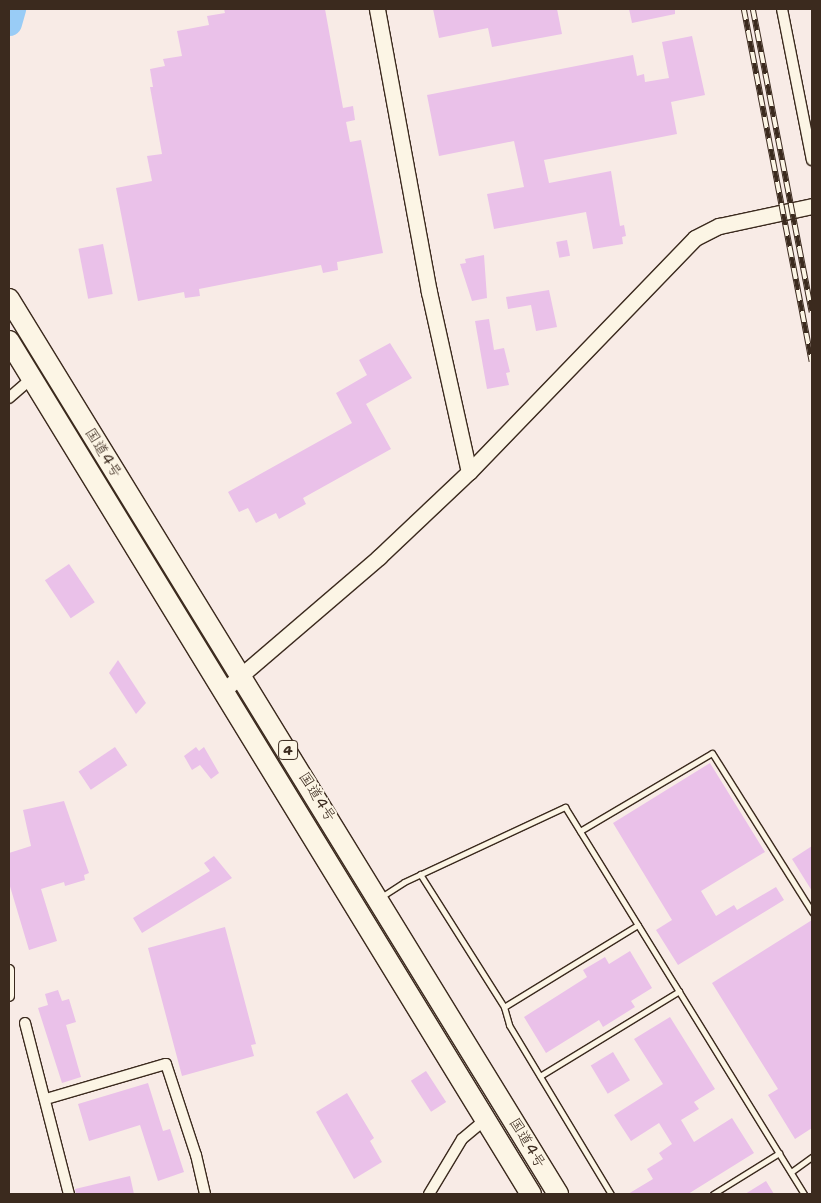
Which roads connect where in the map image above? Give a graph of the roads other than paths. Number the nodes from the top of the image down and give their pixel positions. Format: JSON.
{"nodes":[{"id":1,"x":377,"y":9,"type":"edge"},
{"id":2,"x":782,"y":9,"type":"edge"},
{"id":3,"x":812,"y":160,"type":"edge"},
{"id":4,"x":812,"y":206,"type":"edge"},
{"id":5,"x":12,"y":304,"type":"edge"},
{"id":6,"x":9,"y":341,"type":"edge"},
{"id":7,"x":32,"y":378,"type":"junction"},
{"id":8,"x":9,"y":398,"type":"edge"},
{"id":9,"x":469,"y":472,"type":"junction"},
{"id":10,"x":243,"y":676,"type":"junction"},
{"id":11,"x":224,"y":690,"type":"junction"},
{"id":12,"x":580,"y":831,"type":"junction"},
{"id":13,"x":420,"y":874,"type":"junction"},
{"id":14,"x":379,"y":898,"type":"junction"},
{"id":15,"x":812,"y":912,"type":"edge"},
{"id":16,"x":638,"y":925,"type":"junction"},
{"id":17,"x":9,"y":970,"type":"edge"},
{"id":18,"x":679,"y":991,"type":"junction"},
{"id":19,"x":9,"y":996,"type":"edge"},
{"id":20,"x":504,"y":1007,"type":"junction"},
{"id":21,"x":25,"y":1023,"type":"dead end"},
{"id":22,"x":540,"y":1076,"type":"junction"},
{"id":23,"x":46,"y":1099,"type":"junction"},
{"id":24,"x":486,"y":1119,"type":"junction"},
{"id":25,"x":779,"y":1153,"type":"junction"},
{"id":26,"x":812,"y":1158,"type":"edge"},
{"id":27,"x":791,"y":1172,"type":"junction"},
{"id":28,"x":69,"y":1194,"type":"edge"},
{"id":29,"x":205,"y":1194,"type":"edge"},
{"id":30,"x":430,"y":1194,"type":"edge"},
{"id":31,"x":532,"y":1194,"type":"edge"},
{"id":32,"x":558,"y":1194,"type":"edge"},
{"id":33,"x":611,"y":1194,"type":"edge"},
{"id":34,"x":713,"y":1194,"type":"edge"},
{"id":35,"x":804,"y":1194,"type":"edge"}],
"edges":[{"from":1,"to":9,"type":"street"},
{"from":2,"to":3,"type":"street"},
{"from":4,"to":9,"type":"street"},
{"from":5,"to":10,"type":"highway","name":"国道4号","number":"4"},
{"from":6,"to":7,"type":"highway","name":"国道4号","number":"4"},
{"from":7,"to":8,"type":"street"},
{"from":7,"to":11,"type":"highway","name":"国道4号","number":"4"},
{"from":9,"to":10,"type":"street"},
{"from":10,"to":11,"type":"street"},
{"from":10,"to":14,"type":"highway","name":"国道4号","number":"4"},
{"from":11,"to":24,"type":"highway","name":"国道4号","number":"4"},
{"from":12,"to":13,"type":"lane"},
{"from":12,"to":15,"type":"lane"},
{"from":12,"to":16,"type":"lane"},
{"from":13,"to":14,"type":"lane"},
{"from":13,"to":20,"type":"lane"},
{"from":14,"to":32,"type":"highway","name":"国道4号","number":"4"},
{"from":16,"to":18,"type":"lane"},
{"from":16,"to":20,"type":"lane"},
{"from":17,"to":19,"type":"street"},
{"from":18,"to":22,"type":"lane"},
{"from":18,"to":25,"type":"lane"},
{"from":20,"to":22,"type":"lane"},
{"from":21,"to":23,"type":"street"},
{"from":22,"to":33,"type":"lane"},
{"from":23,"to":28,"type":"street"},
{"from":23,"to":29,"type":"street"},
{"from":24,"to":30,"type":"street"},
{"from":24,"to":31,"type":"highway","name":"国道4号","number":"4"},
{"from":25,"to":27,"type":"lane"},
{"from":25,"to":34,"type":"lane"},
{"from":26,"to":27,"type":"lane"},
{"from":27,"to":35,"type":"lane"}]}
